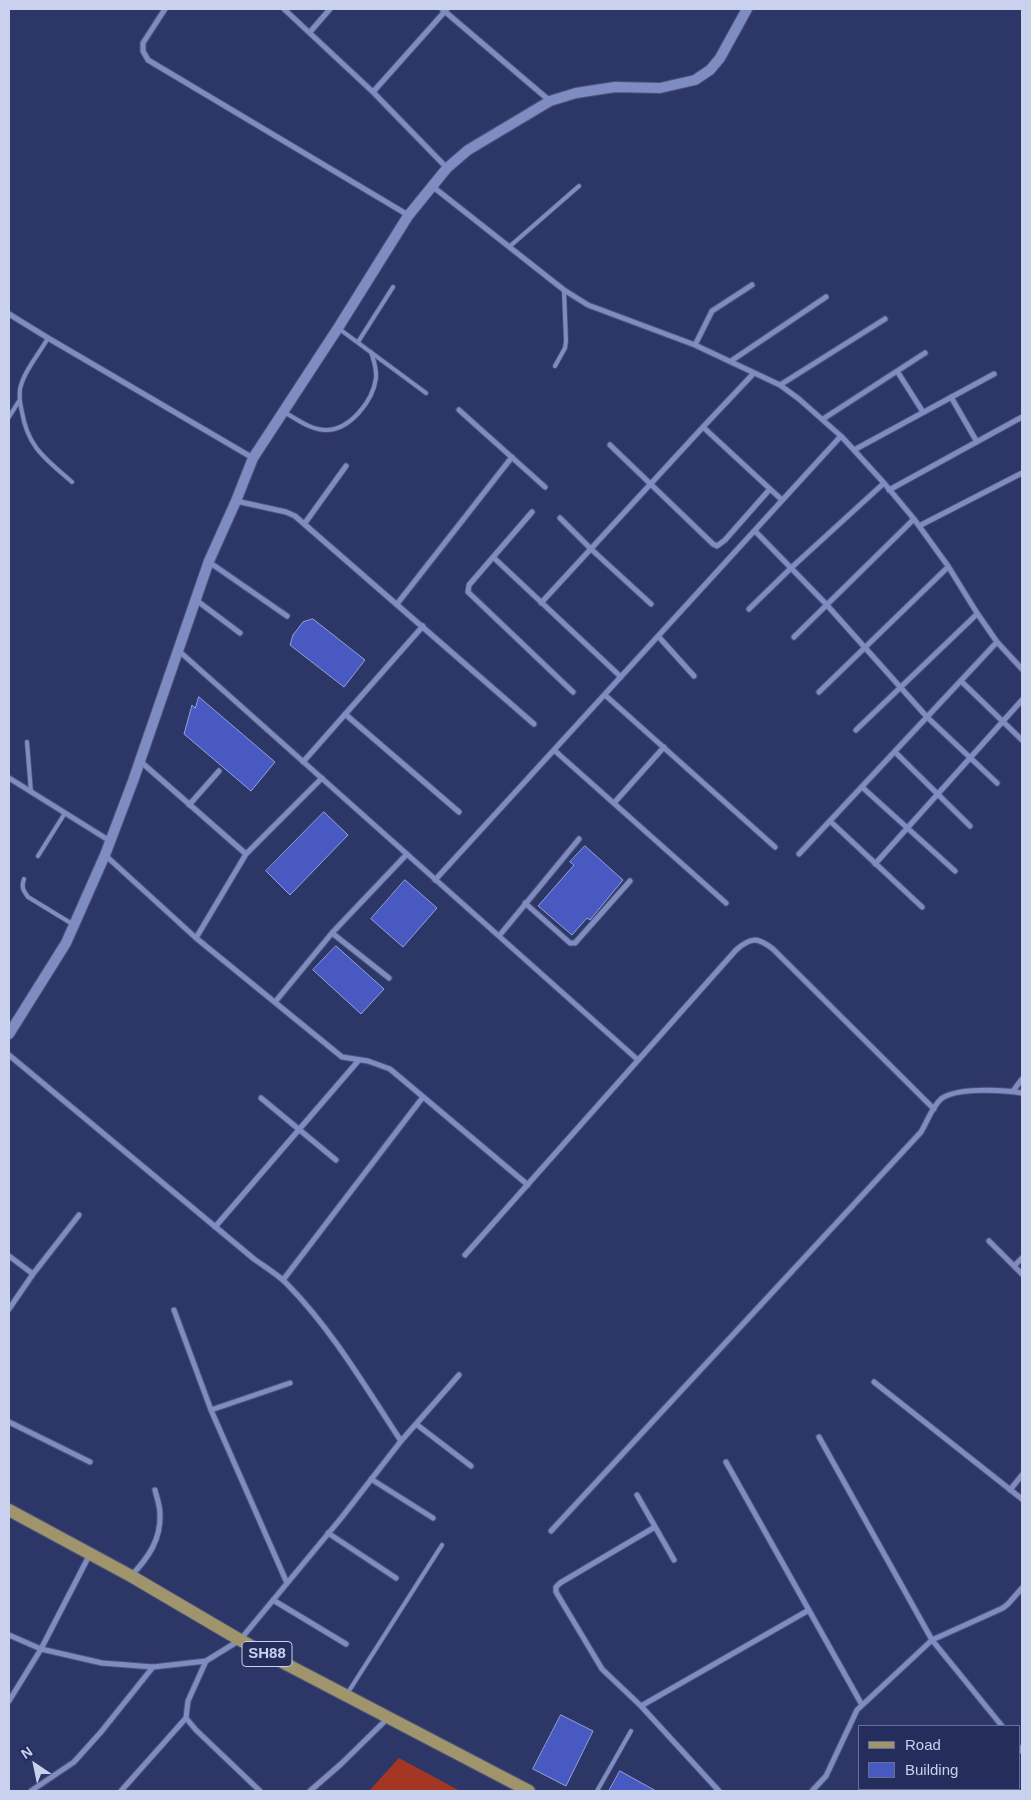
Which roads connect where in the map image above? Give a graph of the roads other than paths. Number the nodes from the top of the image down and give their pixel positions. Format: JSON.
{"nodes":[{"id":1,"x":165,"y":9,"type":"edge"},
{"id":2,"x":284,"y":9,"type":"edge"},
{"id":3,"x":330,"y":9,"type":"edge"},
{"id":4,"x":747,"y":9,"type":"edge"},
{"id":5,"x":445,"y":10,"type":"edge"},
{"id":6,"x":310,"y":32,"type":"junction"},
{"id":7,"x":373,"y":92,"type":"junction"},
{"id":8,"x":550,"y":101,"type":"junction"},
{"id":9,"x":447,"y":168,"type":"junction"},
{"id":10,"x":432,"y":186,"type":"junction"},
{"id":11,"x":579,"y":186,"type":"dead end"},
{"id":12,"x":408,"y":216,"type":"junction"},
{"id":13,"x":509,"y":247,"type":"junction"},
{"id":14,"x":752,"y":285,"type":"dead end"},
{"id":15,"x":393,"y":288,"type":"dead end"},
{"id":16,"x":564,"y":290,"type":"junction"},
{"id":17,"x":826,"y":297,"type":"dead end"},
{"id":18,"x":9,"y":314,"type":"edge"},
{"id":19,"x":885,"y":319,"type":"dead end"},
{"id":20,"x":338,"y":328,"type":"junction"},
{"id":21,"x":48,"y":338,"type":"junction"},
{"id":22,"x":358,"y":342,"type":"junction"},
{"id":23,"x":695,"y":345,"type":"junction"},
{"id":24,"x":371,"y":352,"type":"junction"},
{"id":25,"x":925,"y":353,"type":"dead end"},
{"id":26,"x":731,"y":361,"type":"junction"},
{"id":27,"x":555,"y":366,"type":"dead end"},
{"id":28,"x":897,"y":371,"type":"junction"},
{"id":29,"x":754,"y":373,"type":"junction"},
{"id":30,"x":994,"y":374,"type":"dead end"},
{"id":31,"x":780,"y":385,"type":"junction"},
{"id":32,"x":426,"y":393,"type":"dead end"},
{"id":33,"x":951,"y":397,"type":"junction"},
{"id":34,"x":19,"y":401,"type":"junction"},
{"id":35,"x":459,"y":410,"type":"dead end"},
{"id":36,"x":284,"y":412,"type":"junction"},
{"id":37,"x":923,"y":412,"type":"junction"},
{"id":38,"x":9,"y":418,"type":"edge"},
{"id":39,"x":1022,"y":418,"type":"edge"},
{"id":40,"x":823,"y":419,"type":"junction"},
{"id":41,"x":703,"y":427,"type":"junction"},
{"id":42,"x":841,"y":436,"type":"junction"},
{"id":43,"x":977,"y":442,"type":"junction"},
{"id":44,"x":610,"y":445,"type":"dead end"},
{"id":45,"x":854,"y":450,"type":"junction"},
{"id":46,"x":512,"y":457,"type":"junction"},
{"id":47,"x":253,"y":458,"type":"junction"},
{"id":48,"x":346,"y":466,"type":"dead end"},
{"id":49,"x":1022,"y":473,"type":"edge"},
{"id":50,"x":72,"y":482,"type":"dead end"},
{"id":51,"x":884,"y":483,"type":"junction"},
{"id":52,"x":650,"y":484,"type":"junction"},
{"id":53,"x":545,"y":486,"type":"dead end"},
{"id":54,"x":770,"y":489,"type":"junction"},
{"id":55,"x":889,"y":490,"type":"junction"},
{"id":56,"x":782,"y":500,"type":"junction"},
{"id":57,"x":236,"y":501,"type":"junction"},
{"id":58,"x":532,"y":512,"type":"dead end"},
{"id":59,"x":560,"y":518,"type":"dead end"},
{"id":60,"x":914,"y":519,"type":"junction"},
{"id":61,"x":305,"y":523,"type":"junction"},
{"id":62,"x":919,"y":526,"type":"junction"},
{"id":63,"x":755,"y":531,"type":"junction"},
{"id":64,"x":591,"y":549,"type":"junction"},
{"id":65,"x":493,"y":558,"type":"junction"},
{"id":66,"x":209,"y":561,"type":"junction"},
{"id":67,"x":948,"y":566,"type":"junction"},
{"id":68,"x":791,"y":568,"type":"junction"},
{"id":69,"x":196,"y":599,"type":"junction"},
{"id":70,"x":542,"y":603,"type":"junction"},
{"id":71,"x":397,"y":604,"type":"junction"},
{"id":72,"x":651,"y":604,"type":"dead end"},
{"id":73,"x":826,"y":604,"type":"junction"},
{"id":74,"x":748,"y":609,"type":"dead end"},
{"id":75,"x":977,"y":614,"type":"junction"},
{"id":76,"x":287,"y":616,"type":"dead end"},
{"id":77,"x":423,"y":626,"type":"junction"},
{"id":78,"x":240,"y":633,"type":"dead end"},
{"id":79,"x":658,"y":636,"type":"junction"},
{"id":80,"x":794,"y":637,"type":"dead end"},
{"id":81,"x":997,"y":642,"type":"junction"},
{"id":82,"x":864,"y":646,"type":"junction"},
{"id":83,"x":178,"y":651,"type":"junction"},
{"id":84,"x":1022,"y":668,"type":"edge"},
{"id":85,"x":694,"y":676,"type":"dead end"},
{"id":86,"x":621,"y":677,"type":"junction"},
{"id":87,"x":961,"y":681,"type":"junction"},
{"id":88,"x":900,"y":686,"type":"junction"},
{"id":89,"x":573,"y":692,"type":"dead end"},
{"id":90,"x":819,"y":692,"type":"dead end"},
{"id":91,"x":605,"y":695,"type":"junction"},
{"id":92,"x":1022,"y":700,"type":"edge"},
{"id":93,"x":346,"y":714,"type":"junction"},
{"id":94,"x":928,"y":717,"type":"junction"},
{"id":95,"x":1003,"y":722,"type":"junction"},
{"id":96,"x":534,"y":724,"type":"dead end"},
{"id":97,"x":856,"y":730,"type":"dead end"},
{"id":98,"x":1022,"y":740,"type":"edge"},
{"id":99,"x":27,"y":742,"type":"dead end"},
{"id":100,"x":664,"y":747,"type":"junction"},
{"id":101,"x":554,"y":750,"type":"junction"},
{"id":102,"x":894,"y":752,"type":"junction"},
{"id":103,"x":970,"y":758,"type":"junction"},
{"id":104,"x":140,"y":761,"type":"junction"},
{"id":105,"x":303,"y":762,"type":"junction"},
{"id":106,"x":220,"y":771,"type":"dead end"},
{"id":107,"x":9,"y":778,"type":"edge"},
{"id":108,"x":322,"y":778,"type":"junction"},
{"id":109,"x":997,"y":784,"type":"dead end"},
{"id":110,"x":862,"y":787,"type":"junction"},
{"id":111,"x":31,"y":792,"type":"junction"},
{"id":112,"x":937,"y":794,"type":"junction"},
{"id":113,"x":614,"y":803,"type":"junction"},
{"id":114,"x":190,"y":805,"type":"junction"},
{"id":115,"x":459,"y":812,"type":"dead end"},
{"id":116,"x":65,"y":813,"type":"junction"},
{"id":117,"x":830,"y":821,"type":"junction"},
{"id":118,"x":970,"y":826,"type":"dead end"},
{"id":119,"x":907,"y":828,"type":"junction"},
{"id":120,"x":579,"y":839,"type":"dead end"},
{"id":121,"x":110,"y":841,"type":"junction"},
{"id":122,"x":775,"y":847,"type":"dead end"},
{"id":123,"x":246,"y":854,"type":"junction"},
{"id":124,"x":407,"y":854,"type":"junction"},
{"id":125,"x":799,"y":854,"type":"dead end"},
{"id":126,"x":105,"y":855,"type":"junction"},
{"id":127,"x":38,"y":856,"type":"dead end"},
{"id":128,"x":875,"y":864,"type":"junction"},
{"id":129,"x":955,"y":872,"type":"dead end"},
{"id":130,"x":24,"y":879,"type":"dead end"},
{"id":131,"x":435,"y":880,"type":"junction"},
{"id":132,"x":630,"y":881,"type":"dead end"},
{"id":133,"x":726,"y":902,"type":"dead end"},
{"id":134,"x":525,"y":903,"type":"junction"},
{"id":135,"x":922,"y":907,"type":"dead end"},
{"id":136,"x":74,"y":925,"type":"junction"},
{"id":137,"x":332,"y":933,"type":"junction"},
{"id":138,"x":499,"y":936,"type":"junction"},
{"id":139,"x":196,"y":938,"type":"junction"},
{"id":140,"x":389,"y":978,"type":"dead end"},
{"id":141,"x":275,"y":1002,"type":"junction"},
{"id":142,"x":10,"y":1028,"type":"edge"},
{"id":143,"x":9,"y":1055,"type":"edge"},
{"id":144,"x":359,"y":1060,"type":"junction"},
{"id":145,"x":638,"y":1060,"type":"junction"},
{"id":146,"x":1022,"y":1079,"type":"edge"},
{"id":147,"x":1013,"y":1091,"type":"junction"},
{"id":148,"x":1022,"y":1093,"type":"edge"},
{"id":149,"x":423,"y":1097,"type":"junction"},
{"id":150,"x":261,"y":1098,"type":"dead end"},
{"id":151,"x":934,"y":1109,"type":"junction"},
{"id":152,"x":299,"y":1129,"type":"junction"},
{"id":153,"x":336,"y":1160,"type":"dead end"},
{"id":154,"x":528,"y":1185,"type":"junction"},
{"id":155,"x":79,"y":1215,"type":"dead end"},
{"id":156,"x":215,"y":1227,"type":"junction"},
{"id":157,"x":988,"y":1241,"type":"dead end"},
{"id":158,"x":465,"y":1255,"type":"dead end"},
{"id":159,"x":9,"y":1256,"type":"edge"},
{"id":160,"x":1022,"y":1258,"type":"edge"},
{"id":161,"x":1014,"y":1266,"type":"junction"},
{"id":162,"x":33,"y":1274,"type":"junction"},
{"id":163,"x":1022,"y":1274,"type":"edge"},
{"id":164,"x":283,"y":1280,"type":"junction"},
{"id":165,"x":9,"y":1309,"type":"edge"},
{"id":166,"x":174,"y":1310,"type":"dead end"},
{"id":167,"x":459,"y":1375,"type":"dead end"},
{"id":168,"x":874,"y":1382,"type":"dead end"},
{"id":169,"x":290,"y":1383,"type":"dead end"},
{"id":170,"x":211,"y":1410,"type":"junction"},
{"id":171,"x":9,"y":1422,"type":"edge"},
{"id":172,"x":416,"y":1424,"type":"junction"},
{"id":173,"x":819,"y":1438,"type":"dead end"},
{"id":174,"x":400,"y":1441,"type":"junction"},
{"id":175,"x":90,"y":1462,"type":"dead end"},
{"id":176,"x":726,"y":1462,"type":"dead end"},
{"id":177,"x":471,"y":1466,"type":"dead end"},
{"id":178,"x":1022,"y":1475,"type":"edge"},
{"id":179,"x":371,"y":1479,"type":"junction"},
{"id":180,"x":155,"y":1490,"type":"dead end"},
{"id":181,"x":1010,"y":1490,"type":"junction"},
{"id":182,"x":637,"y":1495,"type":"dead end"},
{"id":183,"x":1022,"y":1498,"type":"edge"},
{"id":184,"x":9,"y":1510,"type":"edge"},
{"id":185,"x":433,"y":1518,"type":"dead end"},
{"id":186,"x":655,"y":1527,"type":"junction"},
{"id":187,"x":551,"y":1530,"type":"dead end"},
{"id":188,"x":328,"y":1533,"type":"junction"},
{"id":189,"x":442,"y":1545,"type":"dead end"},
{"id":190,"x":90,"y":1553,"type":"junction"},
{"id":191,"x":674,"y":1560,"type":"dead end"},
{"id":192,"x":131,"y":1576,"type":"junction"},
{"id":193,"x":396,"y":1578,"type":"dead end"},
{"id":194,"x":287,"y":1583,"type":"junction"},
{"id":195,"x":1022,"y":1588,"type":"edge"},
{"id":196,"x":273,"y":1600,"type":"junction"},
{"id":197,"x":809,"y":1610,"type":"junction"},
{"id":198,"x":9,"y":1635,"type":"edge"},
{"id":199,"x":240,"y":1640,"type":"junction"},
{"id":200,"x":932,"y":1640,"type":"junction"},
{"id":201,"x":346,"y":1644,"type":"dead end"},
{"id":202,"x":41,"y":1649,"type":"junction"},
{"id":203,"x":206,"y":1661,"type":"junction"},
{"id":204,"x":152,"y":1667,"type":"junction"},
{"id":205,"x":346,"y":1696,"type":"junction"},
{"id":206,"x":9,"y":1701,"type":"edge"},
{"id":207,"x":641,"y":1706,"type":"junction"},
{"id":208,"x":862,"y":1706,"type":"junction"},
{"id":209,"x":389,"y":1717,"type":"junction"},
{"id":210,"x":186,"y":1718,"type":"junction"},
{"id":211,"x":1001,"y":1725,"type":"edge"},
{"id":212,"x":631,"y":1731,"type":"dead end"},
{"id":213,"x":315,"y":1790,"type":"edge"},
{"id":214,"x":32,"y":1791,"type":"edge"},
{"id":215,"x":120,"y":1791,"type":"edge"},
{"id":216,"x":259,"y":1791,"type":"edge"},
{"id":217,"x":529,"y":1791,"type":"edge"},
{"id":218,"x":597,"y":1791,"type":"edge"},
{"id":219,"x":720,"y":1791,"type":"edge"},
{"id":220,"x":812,"y":1791,"type":"edge"}],
"edges":[{"from":1,"to":12,"type":"street"},
{"from":2,"to":6,"type":"street"},
{"from":3,"to":6,"type":"street"},
{"from":4,"to":8,"type":"street"},
{"from":5,"to":7,"type":"street"},
{"from":5,"to":8,"type":"street"},
{"from":6,"to":7,"type":"street"},
{"from":7,"to":9,"type":"street"},
{"from":8,"to":9,"type":"street"},
{"from":9,"to":10,"type":"street"},
{"from":10,"to":12,"type":"street"},
{"from":10,"to":13,"type":"street"},
{"from":11,"to":13,"type":"lane"},
{"from":12,"to":20,"type":"street"},
{"from":13,"to":16,"type":"street"},
{"from":14,"to":23,"type":"street"},
{"from":15,"to":22,"type":"lane"},
{"from":16,"to":23,"type":"street"},
{"from":16,"to":27,"type":"lane"},
{"from":17,"to":26,"type":"street"},
{"from":18,"to":21,"type":"street"},
{"from":19,"to":31,"type":"street"},
{"from":20,"to":22,"type":"lane"},
{"from":20,"to":36,"type":"street"},
{"from":21,"to":34,"type":"lane"},
{"from":21,"to":47,"type":"street"},
{"from":22,"to":24,"type":"lane"},
{"from":23,"to":26,"type":"street"},
{"from":24,"to":32,"type":"lane"},
{"from":24,"to":36,"type":"lane"},
{"from":25,"to":28,"type":"street"},
{"from":26,"to":29,"type":"street"},
{"from":28,"to":37,"type":"street"},
{"from":28,"to":40,"type":"street"},
{"from":29,"to":31,"type":"street"},
{"from":29,"to":41,"type":"street"},
{"from":30,"to":33,"type":"street"},
{"from":31,"to":40,"type":"street"},
{"from":33,"to":37,"type":"street"},
{"from":33,"to":43,"type":"street"},
{"from":34,"to":38,"type":"lane"},
{"from":34,"to":50,"type":"lane"},
{"from":35,"to":46,"type":"street"},
{"from":36,"to":47,"type":"street"},
{"from":37,"to":45,"type":"street"},
{"from":39,"to":43,"type":"street"},
{"from":40,"to":42,"type":"street"},
{"from":41,"to":52,"type":"street"},
{"from":41,"to":54,"type":"street"},
{"from":42,"to":45,"type":"street"},
{"from":42,"to":56,"type":"street"},
{"from":43,"to":55,"type":"street"},
{"from":44,"to":52,"type":"street"},
{"from":45,"to":51,"type":"street"},
{"from":46,"to":53,"type":"street"},
{"from":46,"to":71,"type":"street"},
{"from":47,"to":57,"type":"street"},
{"from":48,"to":61,"type":"street"},
{"from":49,"to":62,"type":"street"},
{"from":51,"to":55,"type":"street"},
{"from":51,"to":68,"type":"street"},
{"from":52,"to":54,"type":"street"},
{"from":52,"to":64,"type":"street"},
{"from":54,"to":56,"type":"street"},
{"from":55,"to":60,"type":"street"},
{"from":56,"to":63,"type":"street"},
{"from":57,"to":61,"type":"street"},
{"from":57,"to":66,"type":"street"},
{"from":58,"to":65,"type":"street"},
{"from":59,"to":64,"type":"street"},
{"from":60,"to":62,"type":"street"},
{"from":60,"to":73,"type":"street"},
{"from":61,"to":71,"type":"street"},
{"from":62,"to":67,"type":"street"},
{"from":63,"to":68,"type":"street"},
{"from":63,"to":79,"type":"street"},
{"from":64,"to":70,"type":"street"},
{"from":64,"to":72,"type":"street"},
{"from":65,"to":70,"type":"street"},
{"from":65,"to":89,"type":"street"},
{"from":66,"to":69,"type":"street"},
{"from":66,"to":76,"type":"street"},
{"from":67,"to":75,"type":"street"},
{"from":67,"to":82,"type":"street"},
{"from":68,"to":73,"type":"street"},
{"from":68,"to":74,"type":"street"},
{"from":69,"to":78,"type":"street"},
{"from":69,"to":83,"type":"street"},
{"from":70,"to":86,"type":"street"},
{"from":71,"to":77,"type":"street"},
{"from":73,"to":80,"type":"street"},
{"from":73,"to":82,"type":"street"},
{"from":75,"to":81,"type":"street"},
{"from":75,"to":88,"type":"street"},
{"from":77,"to":93,"type":"street"},
{"from":77,"to":96,"type":"street"},
{"from":79,"to":85,"type":"street"},
{"from":79,"to":86,"type":"street"},
{"from":81,"to":84,"type":"street"},
{"from":81,"to":87,"type":"street"},
{"from":82,"to":88,"type":"street"},
{"from":82,"to":90,"type":"street"},
{"from":83,"to":104,"type":"street"},
{"from":83,"to":105,"type":"street"},
{"from":86,"to":91,"type":"street"},
{"from":87,"to":94,"type":"street"},
{"from":87,"to":95,"type":"street"},
{"from":88,"to":94,"type":"street"},
{"from":88,"to":97,"type":"street"},
{"from":91,"to":100,"type":"street"},
{"from":91,"to":101,"type":"street"},
{"from":92,"to":95,"type":"street"},
{"from":93,"to":105,"type":"street"},
{"from":93,"to":115,"type":"street"},
{"from":94,"to":102,"type":"street"},
{"from":94,"to":103,"type":"street"},
{"from":95,"to":98,"type":"street"},
{"from":95,"to":103,"type":"street"},
{"from":99,"to":111,"type":"lane"},
{"from":100,"to":113,"type":"street"},
{"from":100,"to":122,"type":"street"},
{"from":101,"to":113,"type":"street"},
{"from":101,"to":131,"type":"street"},
{"from":102,"to":110,"type":"street"},
{"from":102,"to":112,"type":"street"},
{"from":103,"to":109,"type":"street"},
{"from":103,"to":112,"type":"street"},
{"from":104,"to":114,"type":"street"},
{"from":104,"to":121,"type":"street"},
{"from":105,"to":108,"type":"street"},
{"from":106,"to":114,"type":"street"},
{"from":107,"to":111,"type":"street"},
{"from":108,"to":123,"type":"street"},
{"from":108,"to":124,"type":"street"},
{"from":110,"to":117,"type":"street"},
{"from":110,"to":119,"type":"street"},
{"from":111,"to":116,"type":"street"},
{"from":112,"to":118,"type":"street"},
{"from":112,"to":119,"type":"street"},
{"from":113,"to":133,"type":"street"},
{"from":114,"to":123,"type":"street"},
{"from":116,"to":121,"type":"street"},
{"from":116,"to":127,"type":"lane"},
{"from":117,"to":125,"type":"street"},
{"from":117,"to":128,"type":"street"},
{"from":119,"to":128,"type":"street"},
{"from":119,"to":129,"type":"street"},
{"from":120,"to":134,"type":"street"},
{"from":121,"to":126,"type":"street"},
{"from":123,"to":139,"type":"street"},
{"from":124,"to":131,"type":"street"},
{"from":124,"to":137,"type":"street"},
{"from":126,"to":136,"type":"street"},
{"from":126,"to":139,"type":"street"},
{"from":128,"to":135,"type":"street"},
{"from":130,"to":136,"type":"lane"},
{"from":131,"to":138,"type":"street"},
{"from":132,"to":134,"type":"street"},
{"from":134,"to":138,"type":"street"},
{"from":136,"to":142,"type":"street"},
{"from":137,"to":140,"type":"street"},
{"from":137,"to":141,"type":"street"},
{"from":138,"to":145,"type":"street"},
{"from":139,"to":141,"type":"street"},
{"from":141,"to":144,"type":"street"},
{"from":143,"to":156,"type":"street"},
{"from":144,"to":149,"type":"street"},
{"from":144,"to":152,"type":"street"},
{"from":145,"to":151,"type":"street"},
{"from":145,"to":154,"type":"street"},
{"from":146,"to":147,"type":"street"},
{"from":147,"to":148,"type":"street"},
{"from":147,"to":151,"type":"street"},
{"from":149,"to":154,"type":"street"},
{"from":149,"to":164,"type":"street"},
{"from":150,"to":152,"type":"street"},
{"from":151,"to":187,"type":"street"},
{"from":152,"to":153,"type":"street"},
{"from":152,"to":156,"type":"street"},
{"from":154,"to":158,"type":"street"},
{"from":155,"to":162,"type":"street"},
{"from":156,"to":164,"type":"street"},
{"from":157,"to":161,"type":"street"},
{"from":159,"to":162,"type":"street"},
{"from":160,"to":161,"type":"street"},
{"from":161,"to":163,"type":"street"},
{"from":162,"to":165,"type":"street"},
{"from":164,"to":174,"type":"street"},
{"from":166,"to":170,"type":"street"},
{"from":167,"to":172,"type":"street"},
{"from":168,"to":181,"type":"street"},
{"from":169,"to":170,"type":"street"},
{"from":170,"to":194,"type":"street"},
{"from":171,"to":175,"type":"street"},
{"from":172,"to":174,"type":"street"},
{"from":172,"to":177,"type":"street"},
{"from":173,"to":200,"type":"street"},
{"from":174,"to":179,"type":"street"},
{"from":176,"to":197,"type":"street"},
{"from":178,"to":181,"type":"street"},
{"from":179,"to":185,"type":"street"},
{"from":179,"to":188,"type":"street"},
{"from":180,"to":192,"type":"street"},
{"from":181,"to":183,"type":"street"},
{"from":182,"to":186,"type":"street"},
{"from":184,"to":190,"type":"main road","number":"SH88"},
{"from":186,"to":191,"type":"street"},
{"from":186,"to":207,"type":"street"},
{"from":188,"to":193,"type":"street"},
{"from":188,"to":194,"type":"street"},
{"from":189,"to":205,"type":"lane"},
{"from":190,"to":192,"type":"main road","number":"SH88"},
{"from":190,"to":202,"type":"street"},
{"from":192,"to":199,"type":"main road","number":"SH88"},
{"from":194,"to":196,"type":"street"},
{"from":195,"to":200,"type":"street"},
{"from":196,"to":199,"type":"street"},
{"from":196,"to":201,"type":"street"},
{"from":197,"to":207,"type":"street"},
{"from":197,"to":208,"type":"street"},
{"from":198,"to":202,"type":"street"},
{"from":199,"to":203,"type":"street"},
{"from":199,"to":205,"type":"main road","number":"SH88"},
{"from":200,"to":208,"type":"street"},
{"from":200,"to":211,"type":"street"},
{"from":202,"to":204,"type":"street"},
{"from":202,"to":206,"type":"street"},
{"from":203,"to":204,"type":"street"},
{"from":203,"to":210,"type":"street"},
{"from":204,"to":214,"type":"street"},
{"from":205,"to":209,"type":"main road","number":"SH88"},
{"from":207,"to":219,"type":"street"},
{"from":208,"to":220,"type":"street"},
{"from":209,"to":213,"type":"street"},
{"from":209,"to":217,"type":"main road","number":"SH88"},
{"from":210,"to":215,"type":"street"},
{"from":210,"to":216,"type":"street"},
{"from":212,"to":218,"type":"lane"}]}
